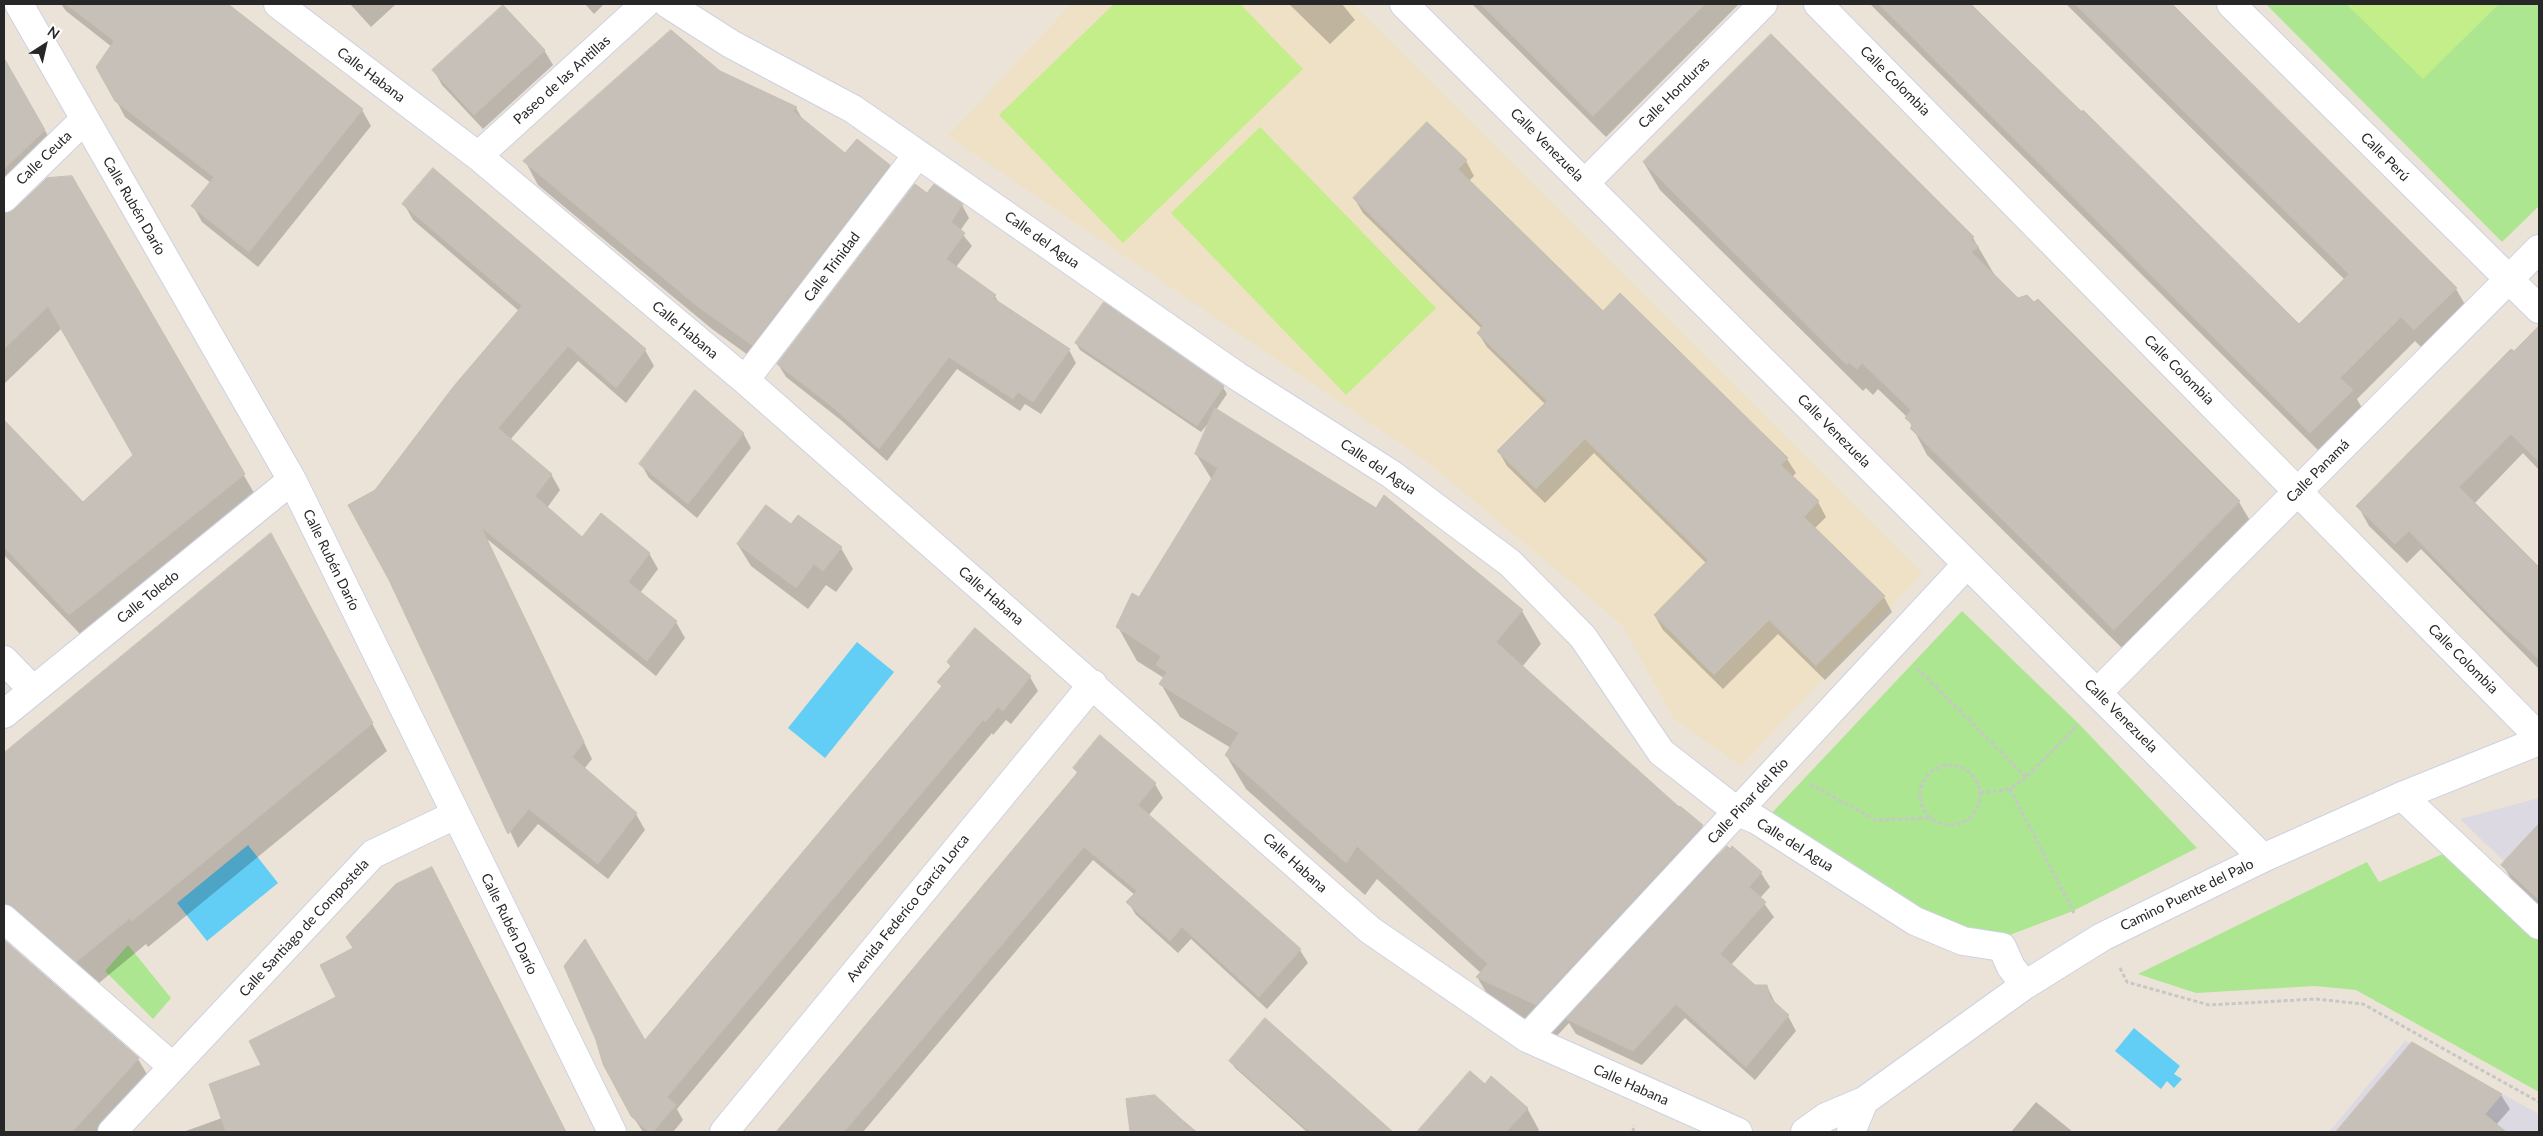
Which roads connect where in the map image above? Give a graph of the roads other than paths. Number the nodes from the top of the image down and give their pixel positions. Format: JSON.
{"nodes":[{"id":1,"x":19,"y":4,"type":"edge"},
{"id":2,"x":278,"y":4,"type":"edge"},
{"id":3,"x":645,"y":4,"type":"edge"},
{"id":4,"x":668,"y":4,"type":"edge"},
{"id":5,"x":1404,"y":4,"type":"edge"},
{"id":6,"x":1763,"y":4,"type":"edge"},
{"id":7,"x":1818,"y":4,"type":"edge"},
{"id":8,"x":2231,"y":4,"type":"edge"},
{"id":9,"x":85,"y":119,"type":"junction"},
{"id":10,"x":918,"y":154,"type":"junction"},
{"id":11,"x":478,"y":156,"type":"junction"},
{"id":12,"x":1584,"y":183,"type":"junction"},
{"id":13,"x":4,"y":198,"type":"edge"},
{"id":14,"x":2539,"y":249,"type":"edge"},
{"id":15,"x":2509,"y":279,"type":"junction"},
{"id":16,"x":2539,"y":309,"type":"edge"},
{"id":17,"x":745,"y":380,"type":"junction"},
{"id":18,"x":292,"y":480,"type":"junction"},
{"id":19,"x":2298,"y":492,"type":"junction"},
{"id":20,"x":1967,"y":564,"type":"junction"},
{"id":21,"x":4,"y":660,"type":"edge"},
{"id":22,"x":1092,"y":684,"type":"junction"},
{"id":23,"x":33,"y":690,"type":"junction"},
{"id":24,"x":2097,"y":693,"type":"junction"},
{"id":25,"x":4,"y":714,"type":"edge"},
{"id":26,"x":2539,"y":736,"type":"edge"},
{"id":27,"x":2539,"y":741,"type":"edge"},
{"id":28,"x":2402,"y":796,"type":"junction"},
{"id":29,"x":1738,"y":812,"type":"junction"},
{"id":30,"x":455,"y":814,"type":"junction"},
{"id":31,"x":2263,"y":858,"type":"junction"},
{"id":32,"x":4,"y":919,"type":"edge"},
{"id":33,"x":2539,"y":926,"type":"edge"},
{"id":34,"x":2025,"y":985,"type":"junction"},
{"id":35,"x":1527,"y":1038,"type":"junction"},
{"id":36,"x":173,"y":1068,"type":"junction"},
{"id":37,"x":1864,"y":1101,"type":"junction"},
{"id":38,"x":112,"y":1132,"type":"edge"},
{"id":39,"x":612,"y":1132,"type":"edge"},
{"id":40,"x":724,"y":1132,"type":"edge"},
{"id":41,"x":1738,"y":1132,"type":"edge"},
{"id":42,"x":1805,"y":1132,"type":"edge"},
{"id":43,"x":1851,"y":1132,"type":"edge"}],
"edges":[{"from":1,"to":9,"type":"street","name":"Calle Rubén Darío"},
{"from":2,"to":11,"type":"street","name":"Calle Habana"},
{"from":3,"to":11,"type":"street","name":"Paseo de las Antillas"},
{"from":4,"to":10,"type":"street","name":"Calle del Agua"},
{"from":5,"to":12,"type":"street","name":"Calle Venezuela"},
{"from":6,"to":12,"type":"street","name":"Calle Honduras"},
{"from":7,"to":19,"type":"street","name":"Calle Colombia"},
{"from":8,"to":15,"type":"street","name":"Calle Perú"},
{"from":9,"to":13,"type":"street","name":"Calle Ceuta"},
{"from":9,"to":18,"type":"street","name":"Calle Rubén Darío"},
{"from":10,"to":17,"type":"street","name":"Calle Trinidad"},
{"from":10,"to":29,"type":"street","name":"Calle del Agua"},
{"from":11,"to":17,"type":"street","name":"Calle Habana"},
{"from":12,"to":20,"type":"street","name":"Calle Venezuela"},
{"from":14,"to":15,"type":"street","name":"Calle Panamá"},
{"from":15,"to":16,"type":"street","name":"Calle Perú"},
{"from":15,"to":19,"type":"street","name":"Calle Panamá"},
{"from":17,"to":22,"type":"street","name":"Calle Habana"},
{"from":18,"to":23,"type":"street","name":"Calle Toledo"},
{"from":18,"to":30,"type":"street","name":"Calle Rubén Darío"},
{"from":19,"to":24,"type":"street","name":"Calle Panamá"},
{"from":19,"to":26,"type":"street","name":"Calle Colombia"},
{"from":20,"to":24,"type":"street","name":"Calle Venezuela"},
{"from":20,"to":29,"type":"street","name":"Calle Pinar del Río"},
{"from":21,"to":23,"type":"street"},
{"from":22,"to":35,"type":"street","name":"Calle Habana"},
{"from":22,"to":40,"type":"street","name":"Avenida Federico García Lorca"},
{"from":23,"to":25,"type":"street","name":"Calle Toledo"},
{"from":24,"to":31,"type":"street","name":"Calle Venezuela"},
{"from":27,"to":28,"type":"street","name":"Camino Puente del Palo"},
{"from":28,"to":31,"type":"street","name":"Camino Puente del Palo"},
{"from":28,"to":33,"type":"street"},
{"from":29,"to":34,"type":"street","name":"Calle del Agua"},
{"from":29,"to":35,"type":"street","name":"Calle Pinar del Río"},
{"from":30,"to":36,"type":"street","name":"Calle Santiago de Compostela"},
{"from":30,"to":39,"type":"street","name":"Calle Rubén Darío"},
{"from":31,"to":34,"type":"street","name":"Camino Puente del Palo"},
{"from":32,"to":36,"type":"street"},
{"from":34,"to":37,"type":"street","name":"Camino Puente del Palo"},
{"from":35,"to":41,"type":"street","name":"Calle Habana"},
{"from":36,"to":38,"type":"street","name":"Calle Santiago de Compostela"},
{"from":37,"to":42,"type":"street","name":"Camino Puente del Palo"},
{"from":37,"to":43,"type":"street"}]}
